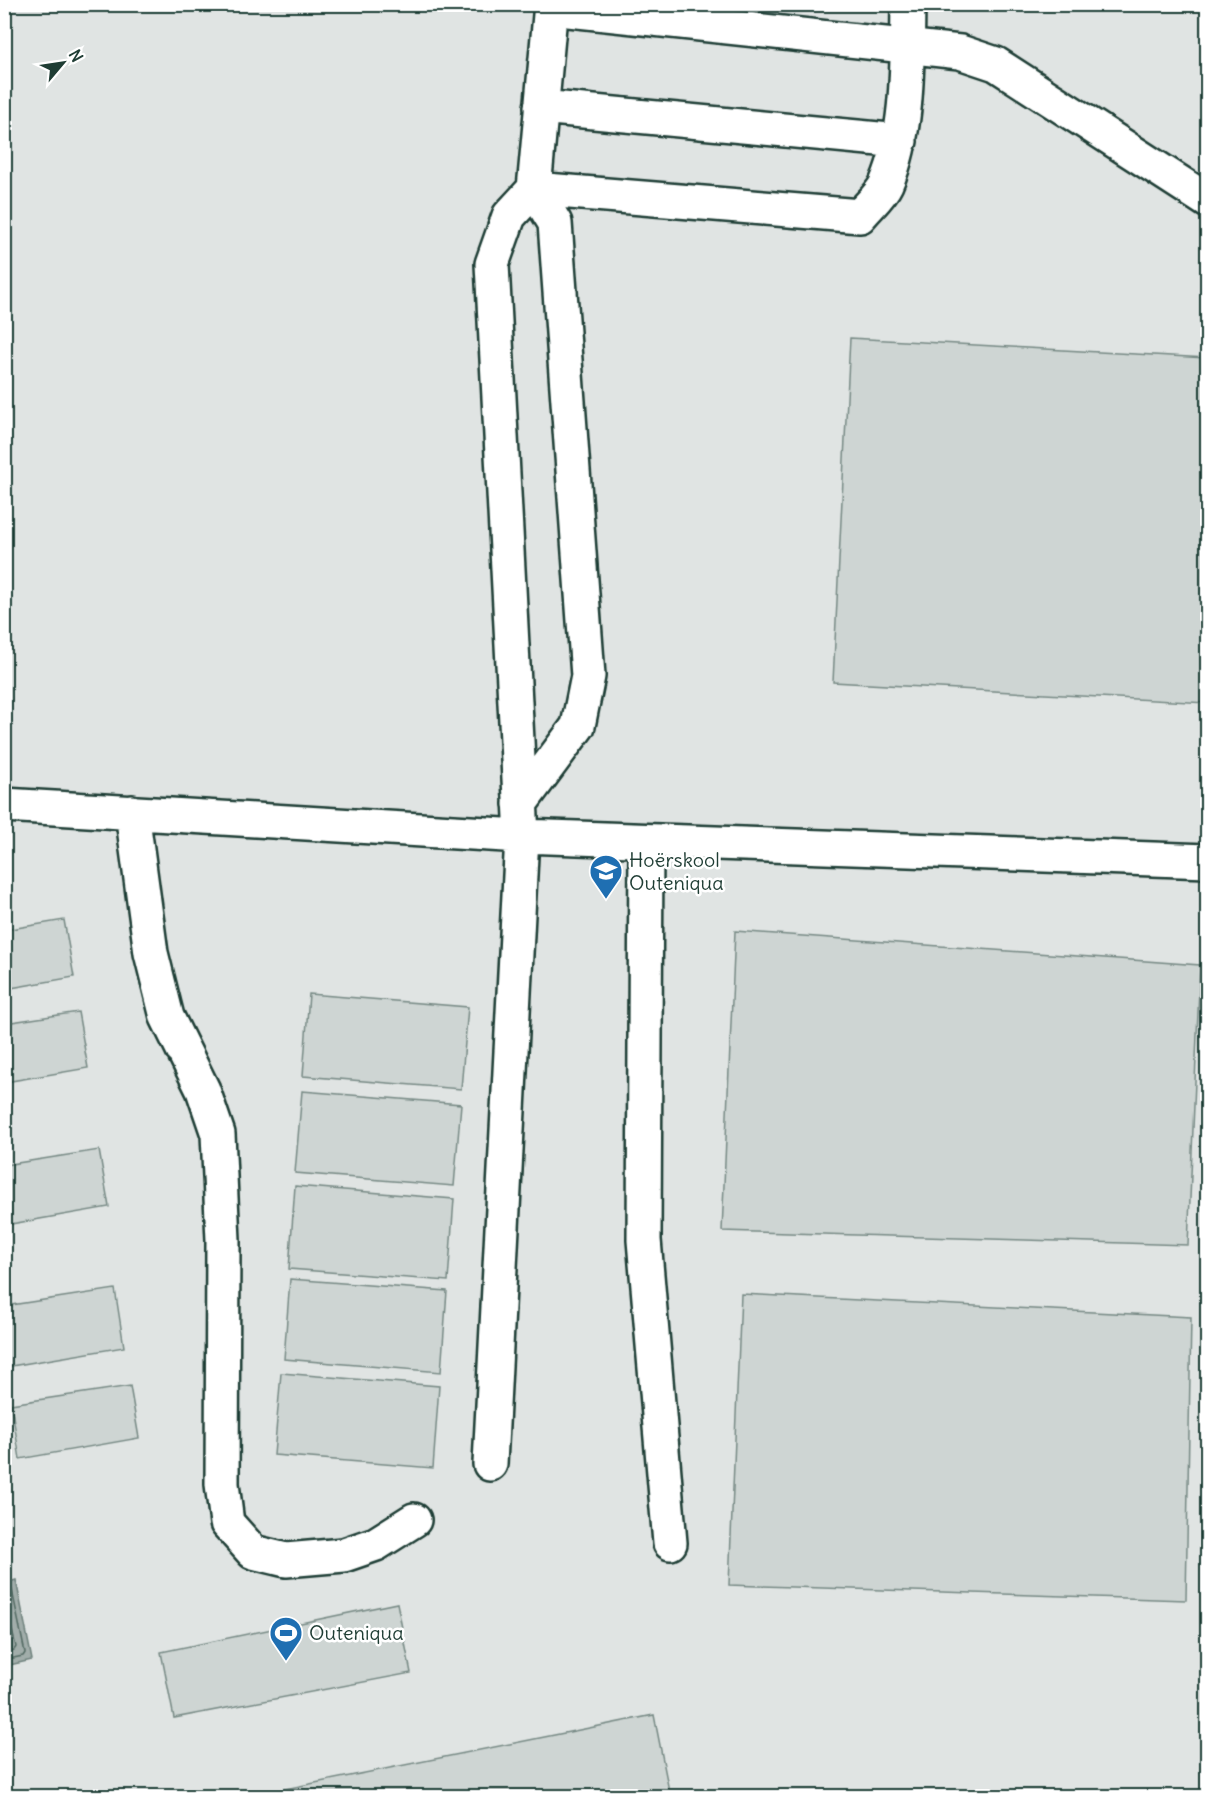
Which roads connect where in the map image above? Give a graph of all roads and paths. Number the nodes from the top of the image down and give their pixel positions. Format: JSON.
{"nodes":[{"id":1,"x":909,"y":4,"type":"edge"},
{"id":2,"x":551,"y":6,"type":"edge"},
{"id":3,"x":908,"y":48,"type":"junction"},
{"id":4,"x":541,"y":107,"type":"junction"},
{"id":5,"x":900,"y":141,"type":"junction"},
{"id":6,"x":534,"y":189,"type":"junction"},
{"id":7,"x":1208,"y":201,"type":"edge"},
{"id":8,"x":4,"y":805,"type":"edge"},
{"id":9,"x":132,"y":812,"type":"junction"},
{"id":10,"x":521,"y":820,"type":"junction"},
{"id":11,"x":646,"y":841,"type":"junction"},
{"id":12,"x":1208,"y":861,"type":"edge"},
{"id":13,"x":490,"y":1464,"type":"dead end"},
{"id":14,"x":414,"y":1520,"type":"dead end"},
{"id":15,"x":670,"y":1543,"type":"dead end"}],
"edges":[{"from":1,"to":3,"type":"lane"},
{"from":2,"to":3,"type":"lane"},
{"from":2,"to":4,"type":"lane"},
{"from":3,"to":5,"type":"lane"},
{"from":3,"to":7,"type":"lane"},
{"from":4,"to":5,"type":"lane"},
{"from":4,"to":6,"type":"lane"},
{"from":5,"to":6,"type":"lane"},
{"from":6,"to":10,"type":"lane"},
{"from":6,"to":10,"type":"lane"},
{"from":8,"to":9,"type":"lane"},
{"from":9,"to":10,"type":"lane"},
{"from":9,"to":14,"type":"lane"},
{"from":10,"to":11,"type":"lane"},
{"from":10,"to":13,"type":"lane"},
{"from":11,"to":12,"type":"lane"},
{"from":11,"to":15,"type":"lane"}]}
